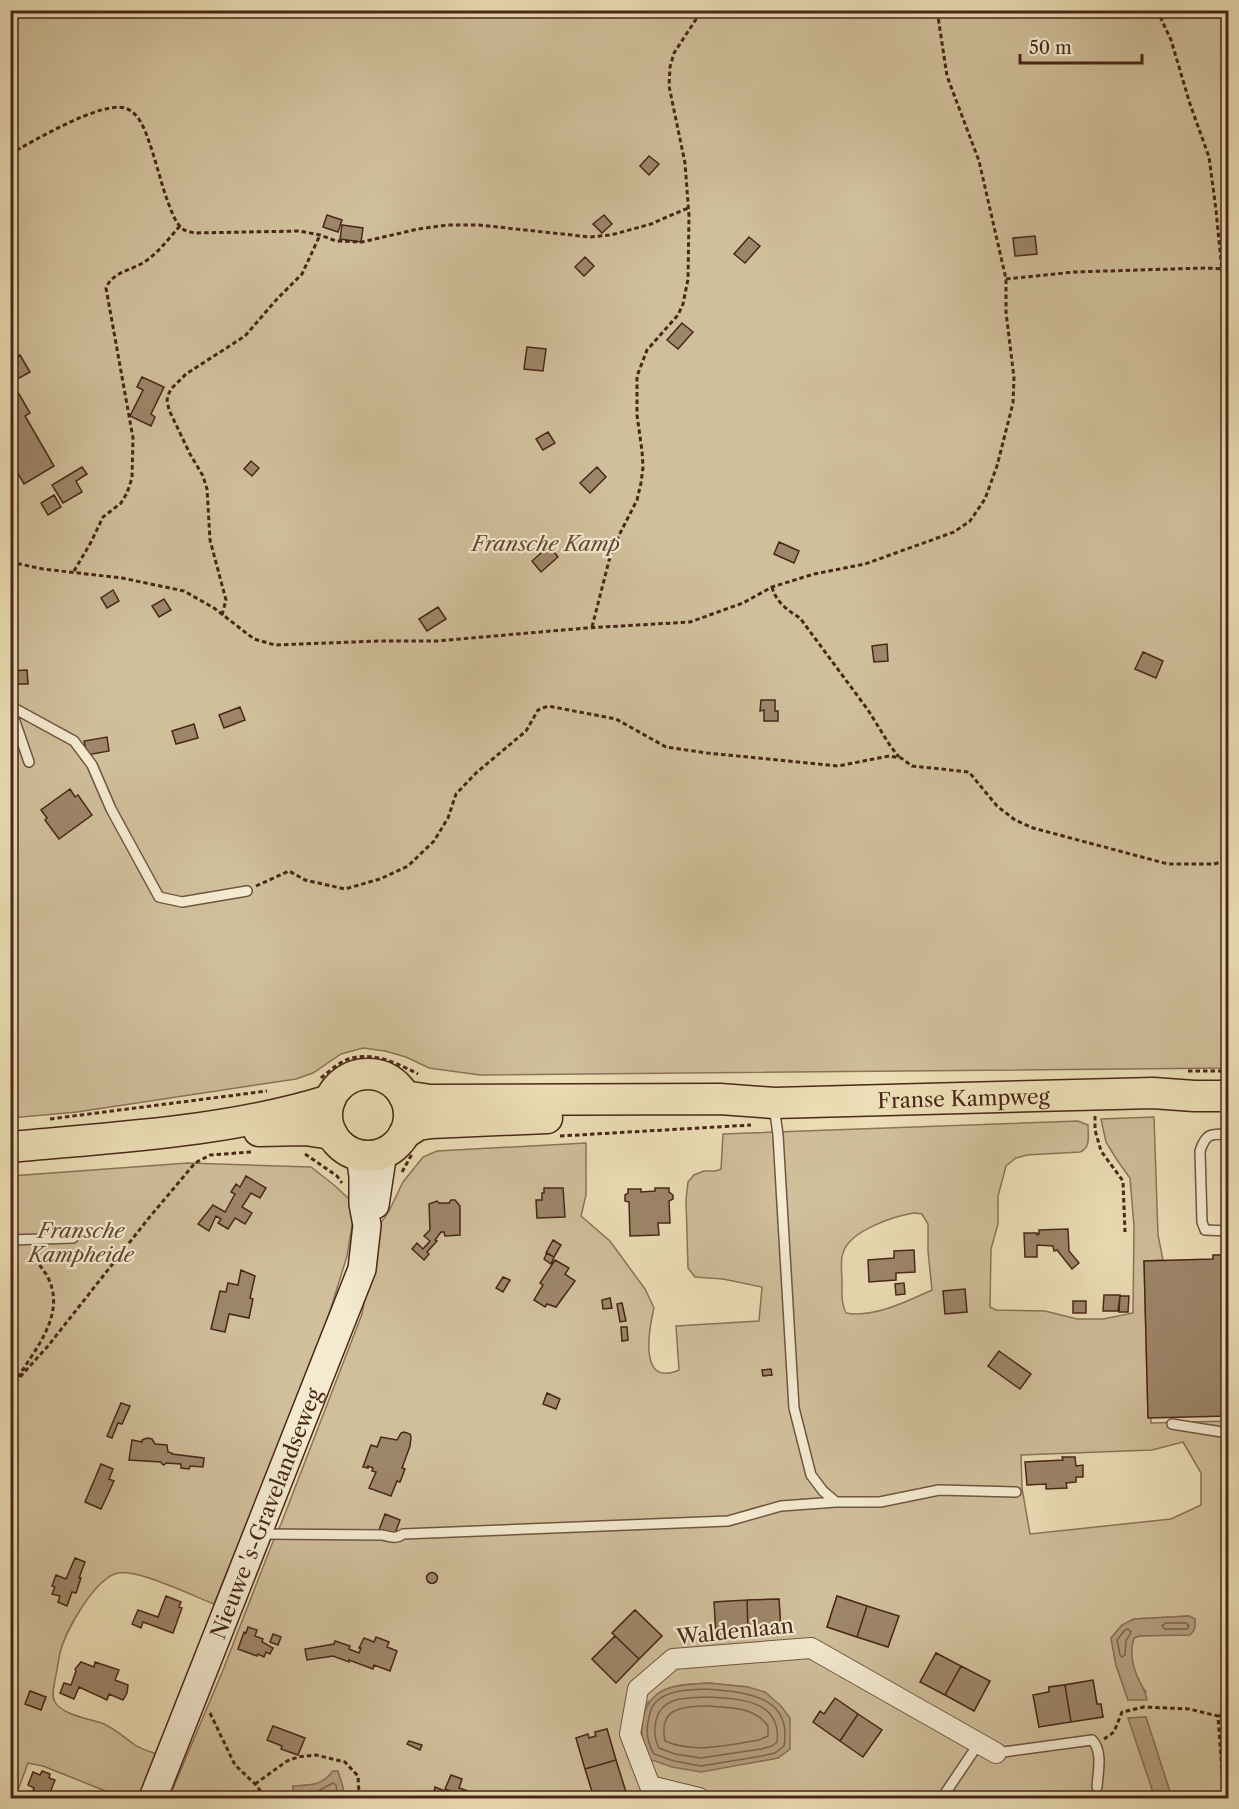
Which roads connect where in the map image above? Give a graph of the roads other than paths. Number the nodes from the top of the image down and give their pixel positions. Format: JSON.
{"nodes":[{"id":1,"x":10,"y":706,"type":"edge"},
{"id":2,"x":29,"y":762,"type":"dead end"},
{"id":3,"x":247,"y":891,"type":"road end"},
{"id":4,"x":1228,"y":1085,"type":"edge"},
{"id":5,"x":1153,"y":1093,"type":"junction"},
{"id":6,"x":404,"y":1096,"type":"junction"},
{"id":7,"x":1228,"y":1096,"type":"edge"},
{"id":8,"x":330,"y":1100,"type":"junction"},
{"id":9,"x":774,"y":1103,"type":"junction"},
{"id":10,"x":193,"y":1130,"type":"junction"},
{"id":11,"x":332,"y":1134,"type":"junction"},
{"id":12,"x":1228,"y":1134,"type":"edge"},
{"id":13,"x":10,"y":1147,"type":"edge"},
{"id":14,"x":382,"y":1147,"type":"junction"},
{"id":15,"x":1228,"y":1231,"type":"edge"},
{"id":16,"x":73,"y":1238,"type":"dead end"},
{"id":17,"x":11,"y":1239,"type":"edge"},
{"id":18,"x":1172,"y":1424,"type":"dead end"},
{"id":19,"x":1228,"y":1433,"type":"edge"},
{"id":20,"x":1016,"y":1492,"type":"dead end"},
{"id":21,"x":836,"y":1502,"type":"junction"},
{"id":22,"x":256,"y":1534,"type":"junction"},
{"id":23,"x":979,"y":1743,"type":"junction"},
{"id":24,"x":996,"y":1753,"type":"joint"},
{"id":25,"x":1097,"y":1787,"type":"dead end"},
{"id":26,"x":653,"y":1793,"type":"edge"},
{"id":27,"x":153,"y":1798,"type":"edge"},
{"id":28,"x":699,"y":1798,"type":"edge"},
{"id":29,"x":942,"y":1798,"type":"edge"}],
"edges":[{"from":1,"to":2,"type":"lane"},
{"from":1,"to":3,"type":"lane"},
{"from":4,"to":5,"type":"main road","name":"Franse Kampweg"},
{"from":5,"to":7,"type":"main road","name":"Franse Kampweg"},
{"from":5,"to":9,"type":"main road","name":"Franse Kampweg"},
{"from":6,"to":8,"type":"main road"},
{"from":6,"to":9,"type":"main road","name":"Franse Kampweg"},
{"from":6,"to":14,"type":"main road"},
{"from":8,"to":10,"type":"main road"},
{"from":8,"to":11,"type":"main road"},
{"from":9,"to":14,"type":"main road","name":"Franse Kampweg"},
{"from":9,"to":21,"type":"lane"},
{"from":10,"to":11,"type":"main road"},
{"from":10,"to":13,"type":"main road"},
{"from":11,"to":14,"type":"main road"},
{"from":12,"to":15,"type":"lane"},
{"from":14,"to":22,"type":"main road","name":"Nieuwe 's-Gravelandseweg"},
{"from":16,"to":17,"type":"lane"},
{"from":18,"to":19,"type":"lane"},
{"from":20,"to":21,"type":"lane"},
{"from":21,"to":22,"type":"lane"},
{"from":22,"to":27,"type":"main road","name":"Nieuwe 's-Gravelandseweg"},
{"from":23,"to":24,"type":"street","name":"Waldenlaan"},
{"from":23,"to":26,"type":"street","name":"Waldenlaan"},
{"from":23,"to":29,"type":"lane"},
{"from":24,"to":25,"type":"lane"},
{"from":26,"to":28,"type":"street","name":"Waldenlaan"}]}
